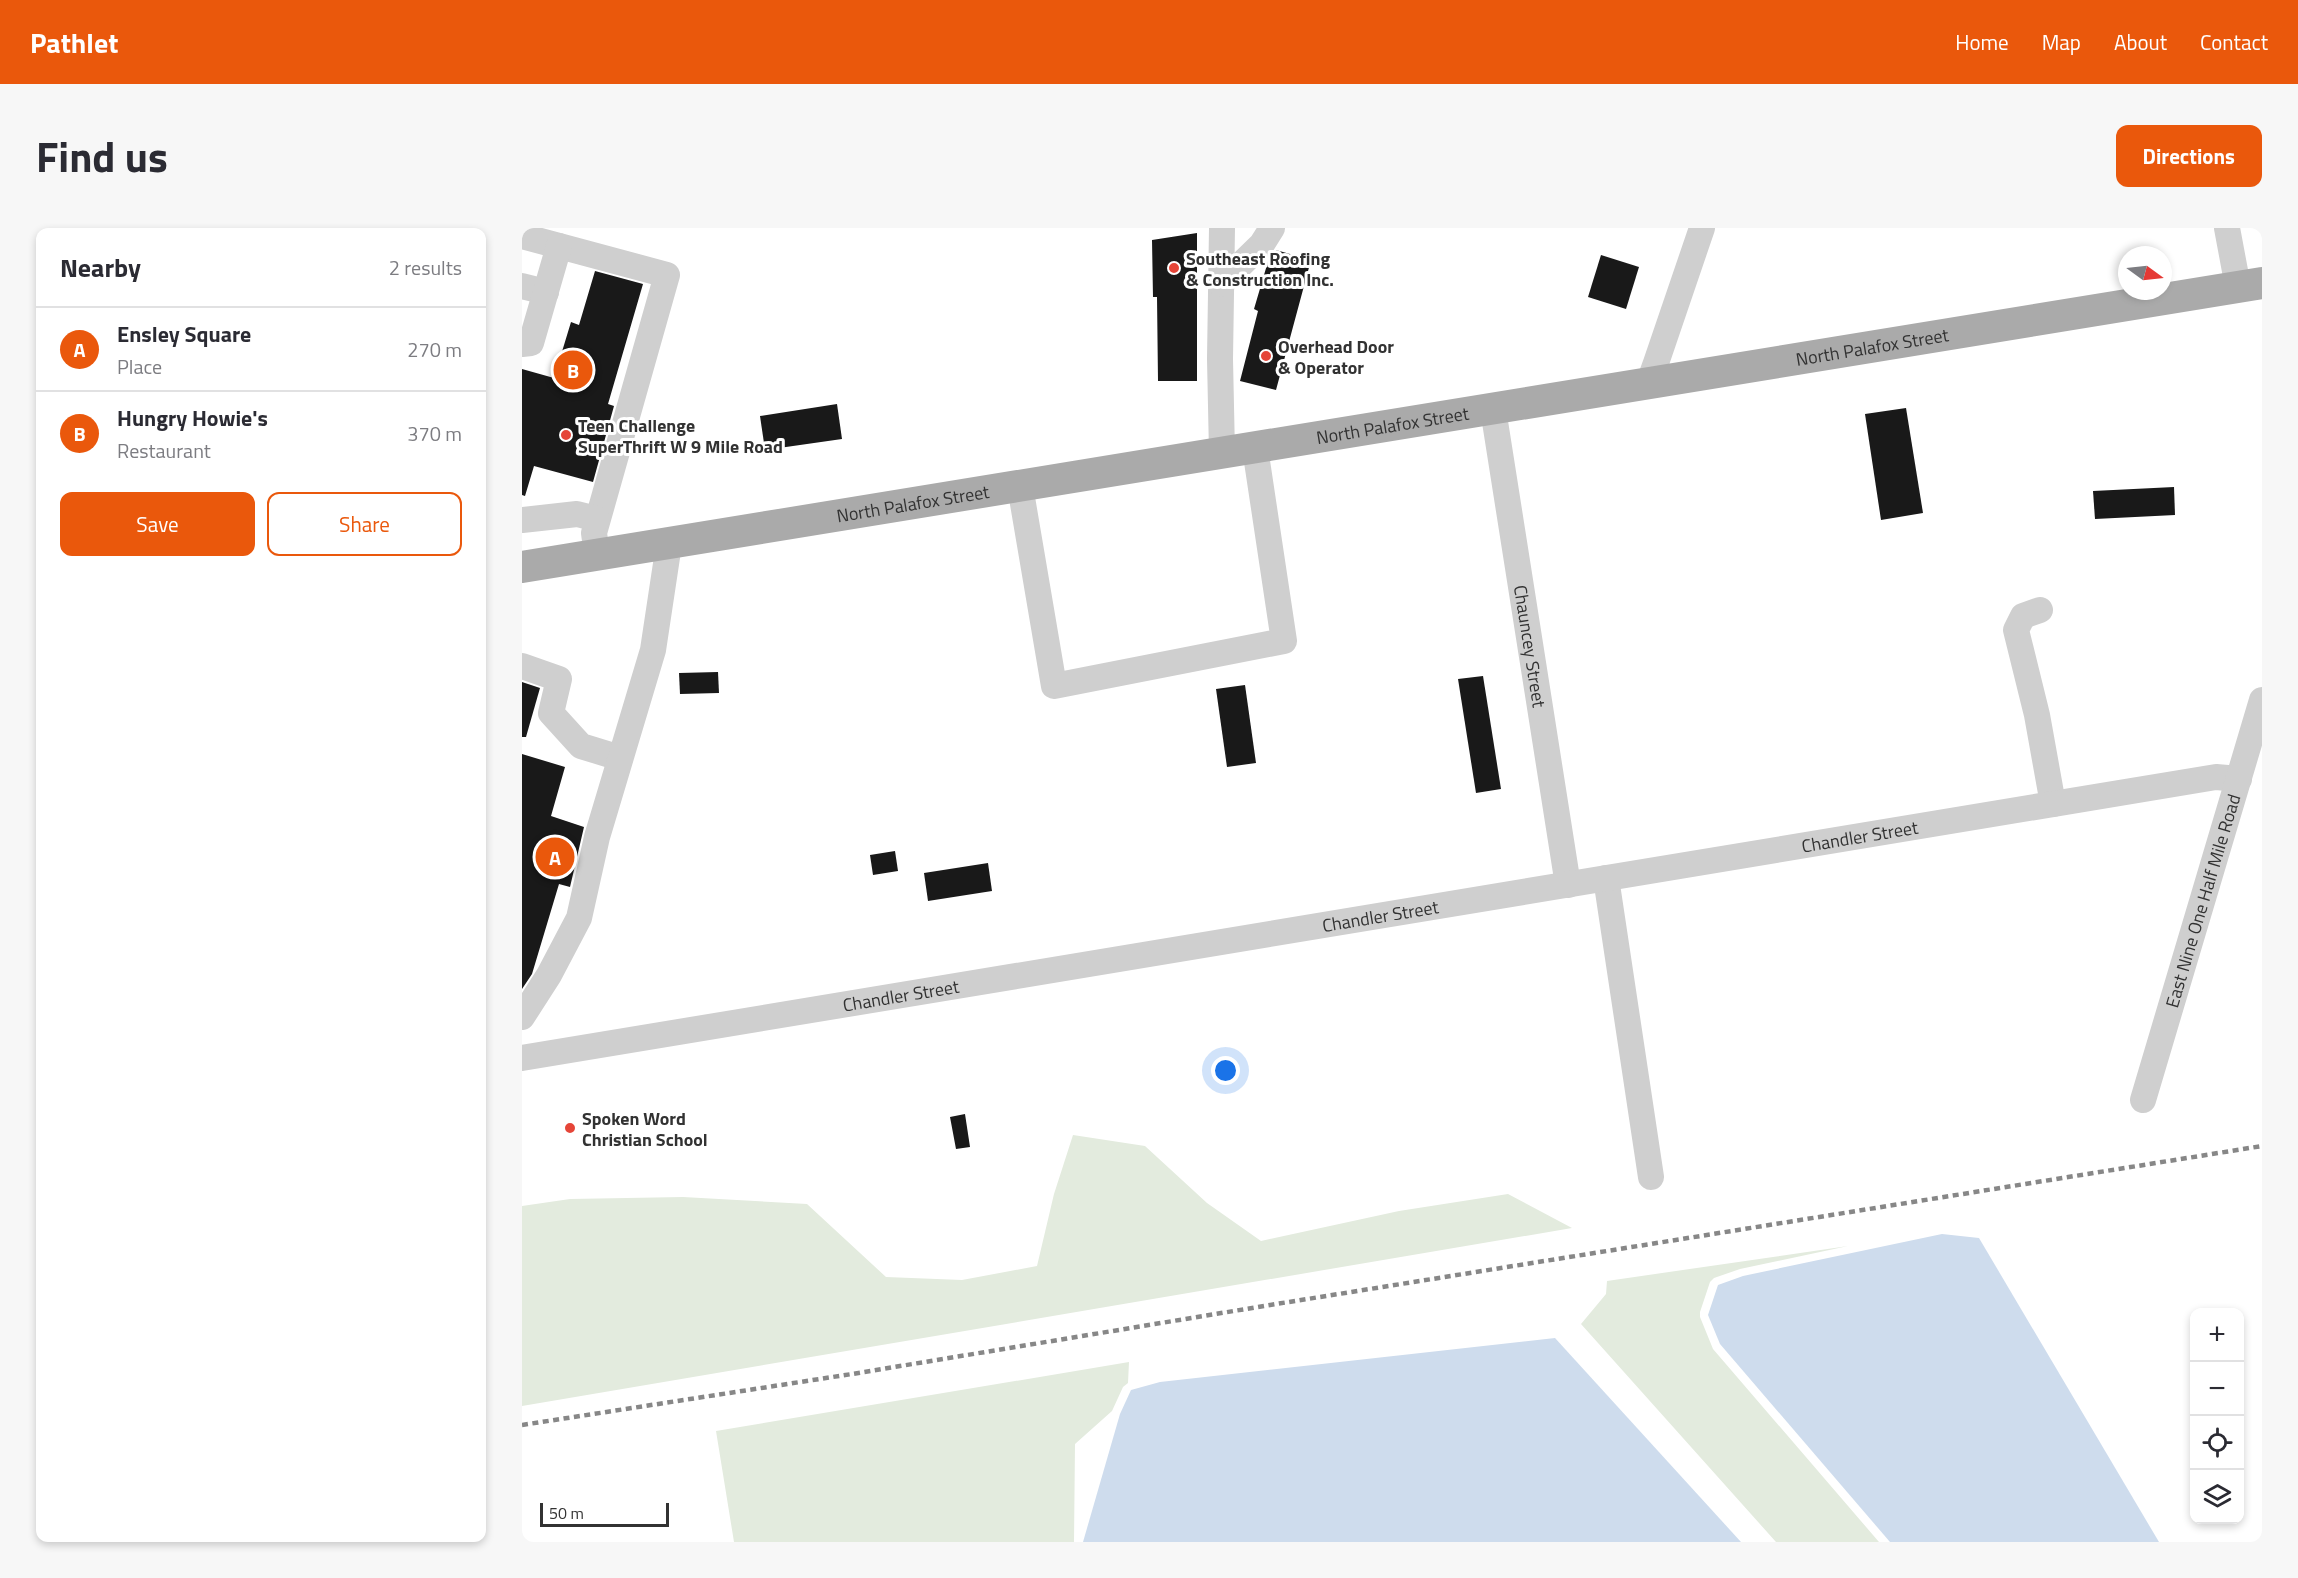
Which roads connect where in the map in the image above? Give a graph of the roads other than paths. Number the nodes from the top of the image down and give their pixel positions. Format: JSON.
{"nodes":[{"id":1,"x":1222,"y":228,"type":"edge"},
{"id":2,"x":1272,"y":228,"type":"edge"},
{"id":3,"x":1702,"y":228,"type":"edge"},
{"id":4,"x":2228,"y":228,"type":"edge"},
{"id":5,"x":522,"y":236,"type":"edge"},
{"id":6,"x":559,"y":246,"type":"junction"},
{"id":7,"x":1221,"y":284,"type":"junction"},
{"id":8,"x":2250,"y":285,"type":"edge"},
{"id":9,"x":534,"y":289,"type":"edge"},
{"id":10,"x":522,"y":344,"type":"edge"},
{"id":11,"x":1653,"y":382,"type":"junction"},
{"id":12,"x":1493,"y":409,"type":"junction"},
{"id":13,"x":1255,"y":448,"type":"junction"},
{"id":14,"x":1222,"y":453,"type":"junction"},
{"id":15,"x":1020,"y":486,"type":"junction"},
{"id":16,"x":522,"y":519,"type":"edge"},
{"id":17,"x":597,"y":519,"type":"junction"},
{"id":18,"x":669,"y":544,"type":"junction"},
{"id":19,"x":597,"y":555,"type":"junction"},
{"id":20,"x":522,"y":567,"type":"edge"},
{"id":21,"x":2040,"y":610,"type":"dead end"},
{"id":22,"x":522,"y":666,"type":"edge"},
{"id":23,"x":2262,"y":700,"type":"edge"},
{"id":24,"x":620,"y":758,"type":"junction"},
{"id":25,"x":2238,"y":779,"type":"junction"},
{"id":26,"x":2053,"y":804,"type":"junction"},
{"id":27,"x":1606,"y":878,"type":"junction"},
{"id":28,"x":1569,"y":885,"type":"junction"},
{"id":29,"x":522,"y":1017,"type":"edge"},
{"id":30,"x":522,"y":1058,"type":"edge"},
{"id":31,"x":2143,"y":1100,"type":"dead end"},
{"id":32,"x":1651,"y":1177,"type":"dead end"}],
"edges":[{"from":1,"to":7,"type":"street"},
{"from":2,"to":7,"type":"street"},
{"from":3,"to":11,"type":"street"},
{"from":4,"to":8,"type":"street"},
{"from":5,"to":6,"type":"street"},
{"from":6,"to":9,"type":"street"},
{"from":6,"to":17,"type":"street"},
{"from":7,"to":14,"type":"street"},
{"from":8,"to":11,"type":"main road","name":"North Palafox Street"},
{"from":9,"to":10,"type":"street"},
{"from":11,"to":12,"type":"main road","name":"North Palafox Street"},
{"from":12,"to":13,"type":"main road","name":"North Palafox Street"},
{"from":12,"to":28,"type":"street","name":"Chauncey Street"},
{"from":13,"to":14,"type":"main road","name":"North Palafox Street"},
{"from":13,"to":15,"type":"street"},
{"from":14,"to":15,"type":"main road","name":"North Palafox Street"},
{"from":15,"to":18,"type":"main road","name":"North Palafox Street"},
{"from":16,"to":17,"type":"street"},
{"from":17,"to":19,"type":"street"},
{"from":18,"to":19,"type":"main road","name":"North Palafox Street"},
{"from":18,"to":24,"type":"street"},
{"from":19,"to":20,"type":"main road","name":"North Palafox Street"},
{"from":21,"to":26,"type":"street"},
{"from":22,"to":24,"type":"street"},
{"from":23,"to":25,"type":"street","name":"East Nine One Half Mile Road"},
{"from":24,"to":29,"type":"street"},
{"from":25,"to":26,"type":"street","name":"Chandler Street"},
{"from":25,"to":31,"type":"street","name":"East Nine One Half Mile Road"},
{"from":26,"to":27,"type":"street","name":"Chandler Street"},
{"from":27,"to":28,"type":"street","name":"Chandler Street"},
{"from":27,"to":32,"type":"street"},
{"from":28,"to":30,"type":"street","name":"Chandler Street"}]}
